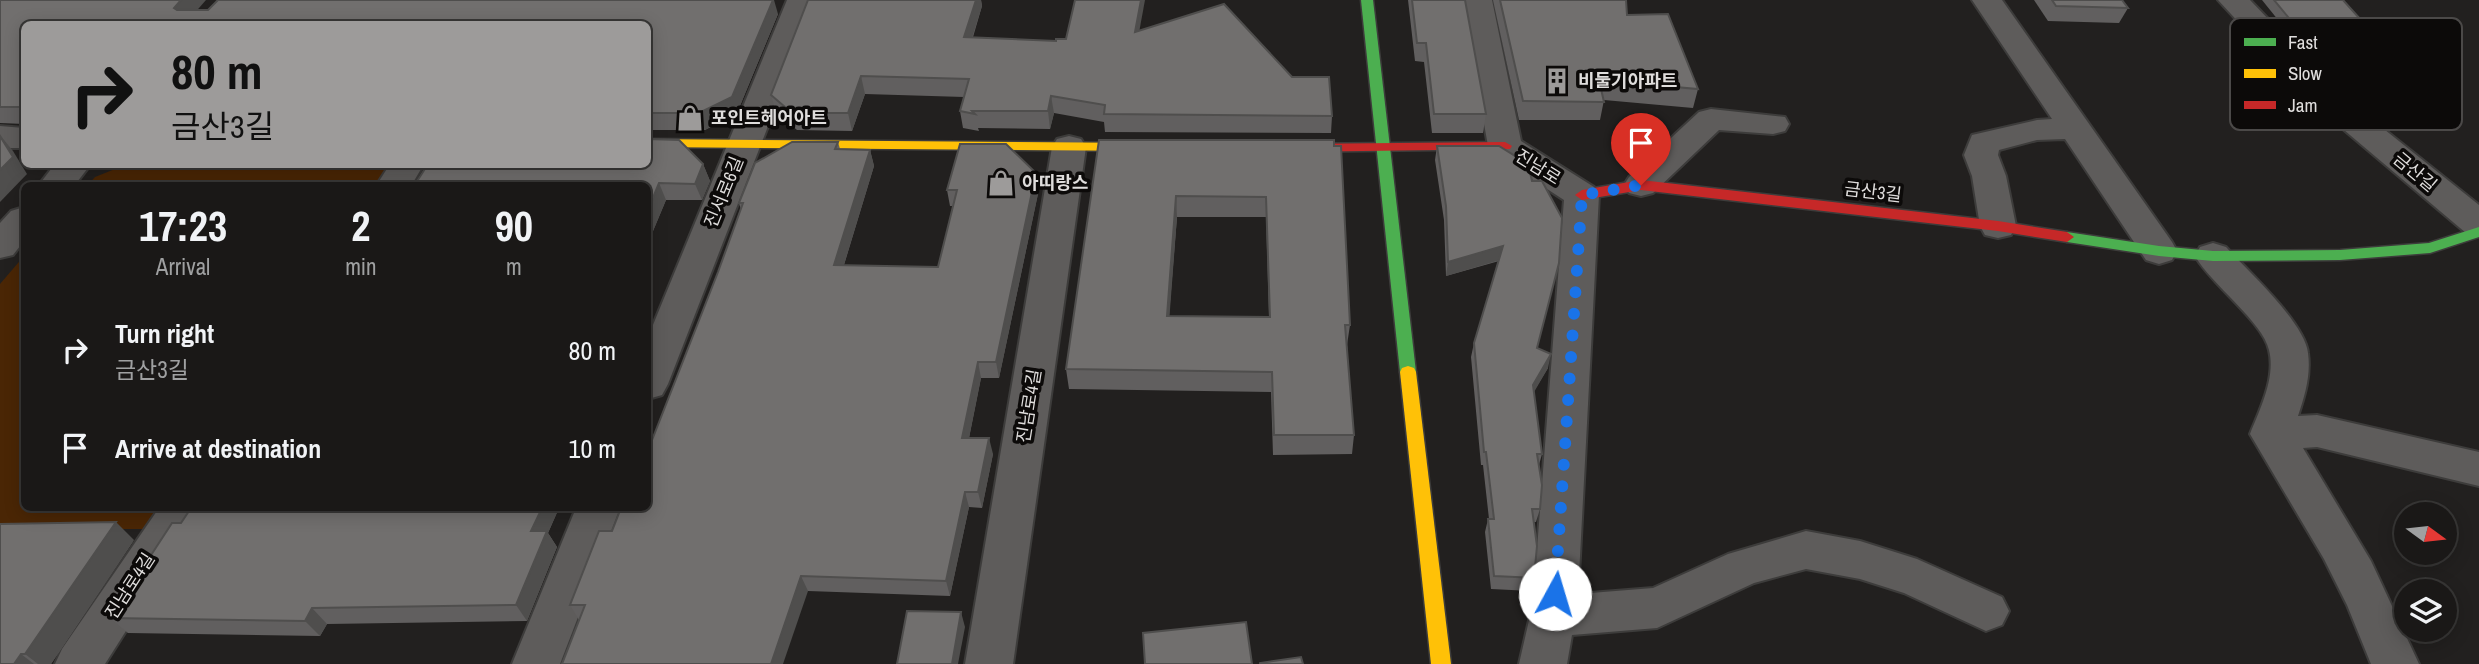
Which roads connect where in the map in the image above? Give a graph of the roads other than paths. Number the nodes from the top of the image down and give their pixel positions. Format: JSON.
{"nodes":[{"id":1,"x":802,"y":0,"type":"edge"},
{"id":2,"x":1367,"y":0,"type":"edge"},
{"id":3,"x":1477,"y":0,"type":"edge"},
{"id":4,"x":1987,"y":0,"type":"edge"},
{"id":5,"x":2233,"y":0,"type":"edge"},
{"id":6,"x":2250,"y":18,"type":"edge"},
{"id":7,"x":1773,"y":124,"type":"dead end"},
{"id":8,"x":2075,"y":128,"type":"junction"},
{"id":9,"x":2365,"y":130,"type":"edge"},
{"id":10,"x":0,"y":137,"type":"edge"},
{"id":11,"x":21,"y":138,"type":"edge"},
{"id":12,"x":651,"y":143,"type":"edge"},
{"id":13,"x":743,"y":144,"type":"junction"},
{"id":14,"x":1506,"y":146,"type":"junction"},
{"id":15,"x":1069,"y":147,"type":"junction"},
{"id":16,"x":1165,"y":148,"type":"edge"},
{"id":17,"x":1275,"y":148,"type":"edge"},
{"id":18,"x":1384,"y":148,"type":"junction"},
{"id":19,"x":71,"y":168,"type":"edge"},
{"id":20,"x":59,"y":182,"type":"edge"},
{"id":21,"x":1641,"y":185,"type":"junction"},
{"id":22,"x":1582,"y":195,"type":"junction"},
{"id":23,"x":21,"y":222,"type":"edge"},
{"id":24,"x":2479,"y":223,"type":"edge"},
{"id":25,"x":1998,"y":226,"type":"junction"},
{"id":26,"x":2479,"y":232,"type":"edge"},
{"id":27,"x":0,"y":246,"type":"edge"},
{"id":28,"x":2159,"y":251,"type":"junction"},
{"id":29,"x":2213,"y":256,"type":"junction"},
{"id":30,"x":651,"y":376,"type":"edge"},
{"id":31,"x":2271,"y":434,"type":"junction"},
{"id":32,"x":2479,"y":469,"type":"edge"},
{"id":33,"x":180,"y":511,"type":"edge"},
{"id":34,"x":597,"y":511,"type":"edge"},
{"id":35,"x":1986,"y":611,"type":"dead end"},
{"id":36,"x":1553,"y":617,"type":"junction"},
{"id":37,"x":79,"y":664,"type":"edge"},
{"id":38,"x":536,"y":664,"type":"edge"},
{"id":39,"x":989,"y":664,"type":"edge"},
{"id":40,"x":1441,"y":664,"type":"edge"},
{"id":41,"x":1542,"y":664,"type":"edge"},
{"id":42,"x":2395,"y":664,"type":"edge"}],
"edges":[{"from":1,"to":13,"type":"street","name":"진서로6길"},
{"from":2,"to":18,"type":"street"},
{"from":3,"to":14,"type":"street","name":"진남로"},
{"from":4,"to":8,"type":"street"},
{"from":5,"to":6,"type":"street","name":"금산길"},
{"from":7,"to":21,"type":"street"},
{"from":8,"to":25,"type":"street"},
{"from":8,"to":28,"type":"street"},
{"from":9,"to":24,"type":"street","name":"금산길"},
{"from":10,"to":11,"type":"street"},
{"from":12,"to":13,"type":"street"},
{"from":13,"to":15,"type":"street"},
{"from":13,"to":30,"type":"street","name":"진서로6길"},
{"from":14,"to":18,"type":"street"},
{"from":14,"to":22,"type":"street","name":"진남로"},
{"from":15,"to":16,"type":"street"},
{"from":15,"to":39,"type":"street","name":"진남로4길"},
{"from":17,"to":18,"type":"street"},
{"from":18,"to":40,"type":"street"},
{"from":19,"to":20,"type":"street"},
{"from":21,"to":22,"type":"street","name":"금산3길"},
{"from":21,"to":25,"type":"street","name":"금산3길"},
{"from":22,"to":36,"type":"street"},
{"from":23,"to":27,"type":"street"},
{"from":25,"to":28,"type":"street","name":"금산3길"},
{"from":26,"to":29,"type":"street","name":"금산3길"},
{"from":28,"to":29,"type":"street","name":"금산3길"},
{"from":29,"to":31,"type":"street"},
{"from":31,"to":32,"type":"street"},
{"from":31,"to":42,"type":"street"},
{"from":33,"to":37,"type":"street","name":"진남로4길"},
{"from":34,"to":38,"type":"street"},
{"from":35,"to":36,"type":"street"},
{"from":36,"to":41,"type":"street"}]}
